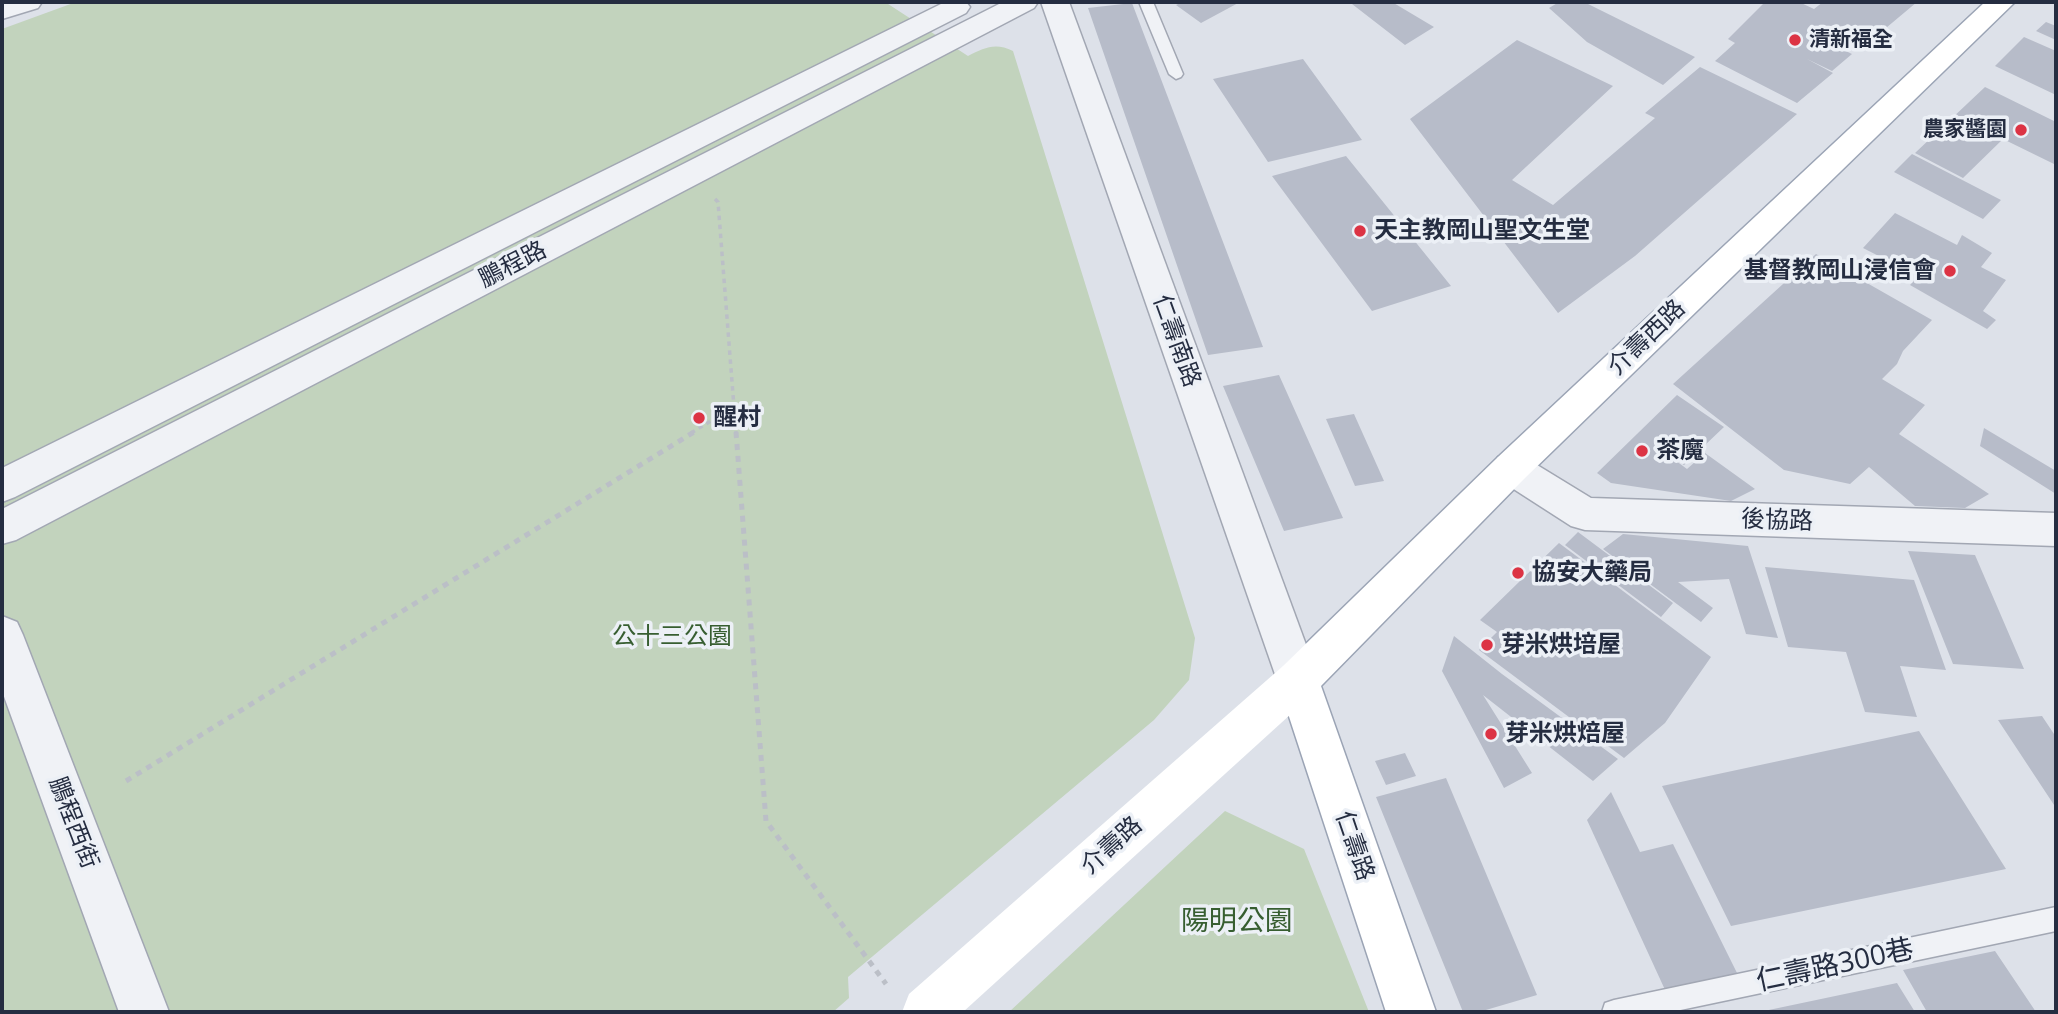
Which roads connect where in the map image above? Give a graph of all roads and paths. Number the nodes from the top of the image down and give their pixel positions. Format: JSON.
{"nodes":[{"id":1,"x":28,"y":2,"type":"edge"},
{"id":2,"x":968,"y":2,"type":"edge"},
{"id":3,"x":1024,"y":2,"type":"edge"},
{"id":4,"x":1055,"y":2,"type":"edge"},
{"id":5,"x":1146,"y":2,"type":"edge"},
{"id":6,"x":2001,"y":2,"type":"edge"},
{"id":7,"x":2,"y":12,"type":"edge"},
{"id":8,"x":1176,"y":74,"type":"dead end"},
{"id":9,"x":690,"y":174,"type":"junction"},
{"id":10,"x":734,"y":407,"type":"junction"},
{"id":11,"x":1511,"y":468,"type":"junction"},
{"id":12,"x":2,"y":486,"type":"edge"},
{"id":13,"x":2,"y":528,"type":"edge"},
{"id":14,"x":2056,"y":530,"type":"edge"},
{"id":15,"x":2,"y":635,"type":"edge"},
{"id":16,"x":1298,"y":680,"type":"junction"},
{"id":17,"x":126,"y":781,"type":"dead end"},
{"id":18,"x":2056,"y":919,"type":"edge"},
{"id":19,"x":909,"y":1002,"type":"edge"},
{"id":20,"x":145,"y":1012,"type":"edge"},
{"id":21,"x":1411,"y":1012,"type":"edge"},
{"id":22,"x":1614,"y":1012,"type":"edge"}],
"edges":[{"from":1,"to":7,"type":"street"},
{"from":2,"to":12,"type":"street","name":"鵬程路"},
{"from":3,"to":9,"type":"street","name":"鵬程路"},
{"from":4,"to":16,"type":"street","name":"仁壽南路"},
{"from":5,"to":8,"type":"lane"},
{"from":6,"to":11,"type":"main road","name":"介壽西路"},
{"from":9,"to":10,"type":"path"},
{"from":9,"to":13,"type":"street","name":"鵬程路"},
{"from":10,"to":17,"type":"path"},
{"from":10,"to":19,"type":"path"},
{"from":11,"to":14,"type":"street","name":"後協路"},
{"from":11,"to":16,"type":"main road","name":"介壽西路"},
{"from":15,"to":20,"type":"street","name":"鵬程西街"},
{"from":16,"to":19,"type":"main road","name":"介壽路"},
{"from":16,"to":21,"type":"main road","name":"仁壽路"},
{"from":18,"to":22,"type":"lane","name":"仁壽路300巷"}]}
